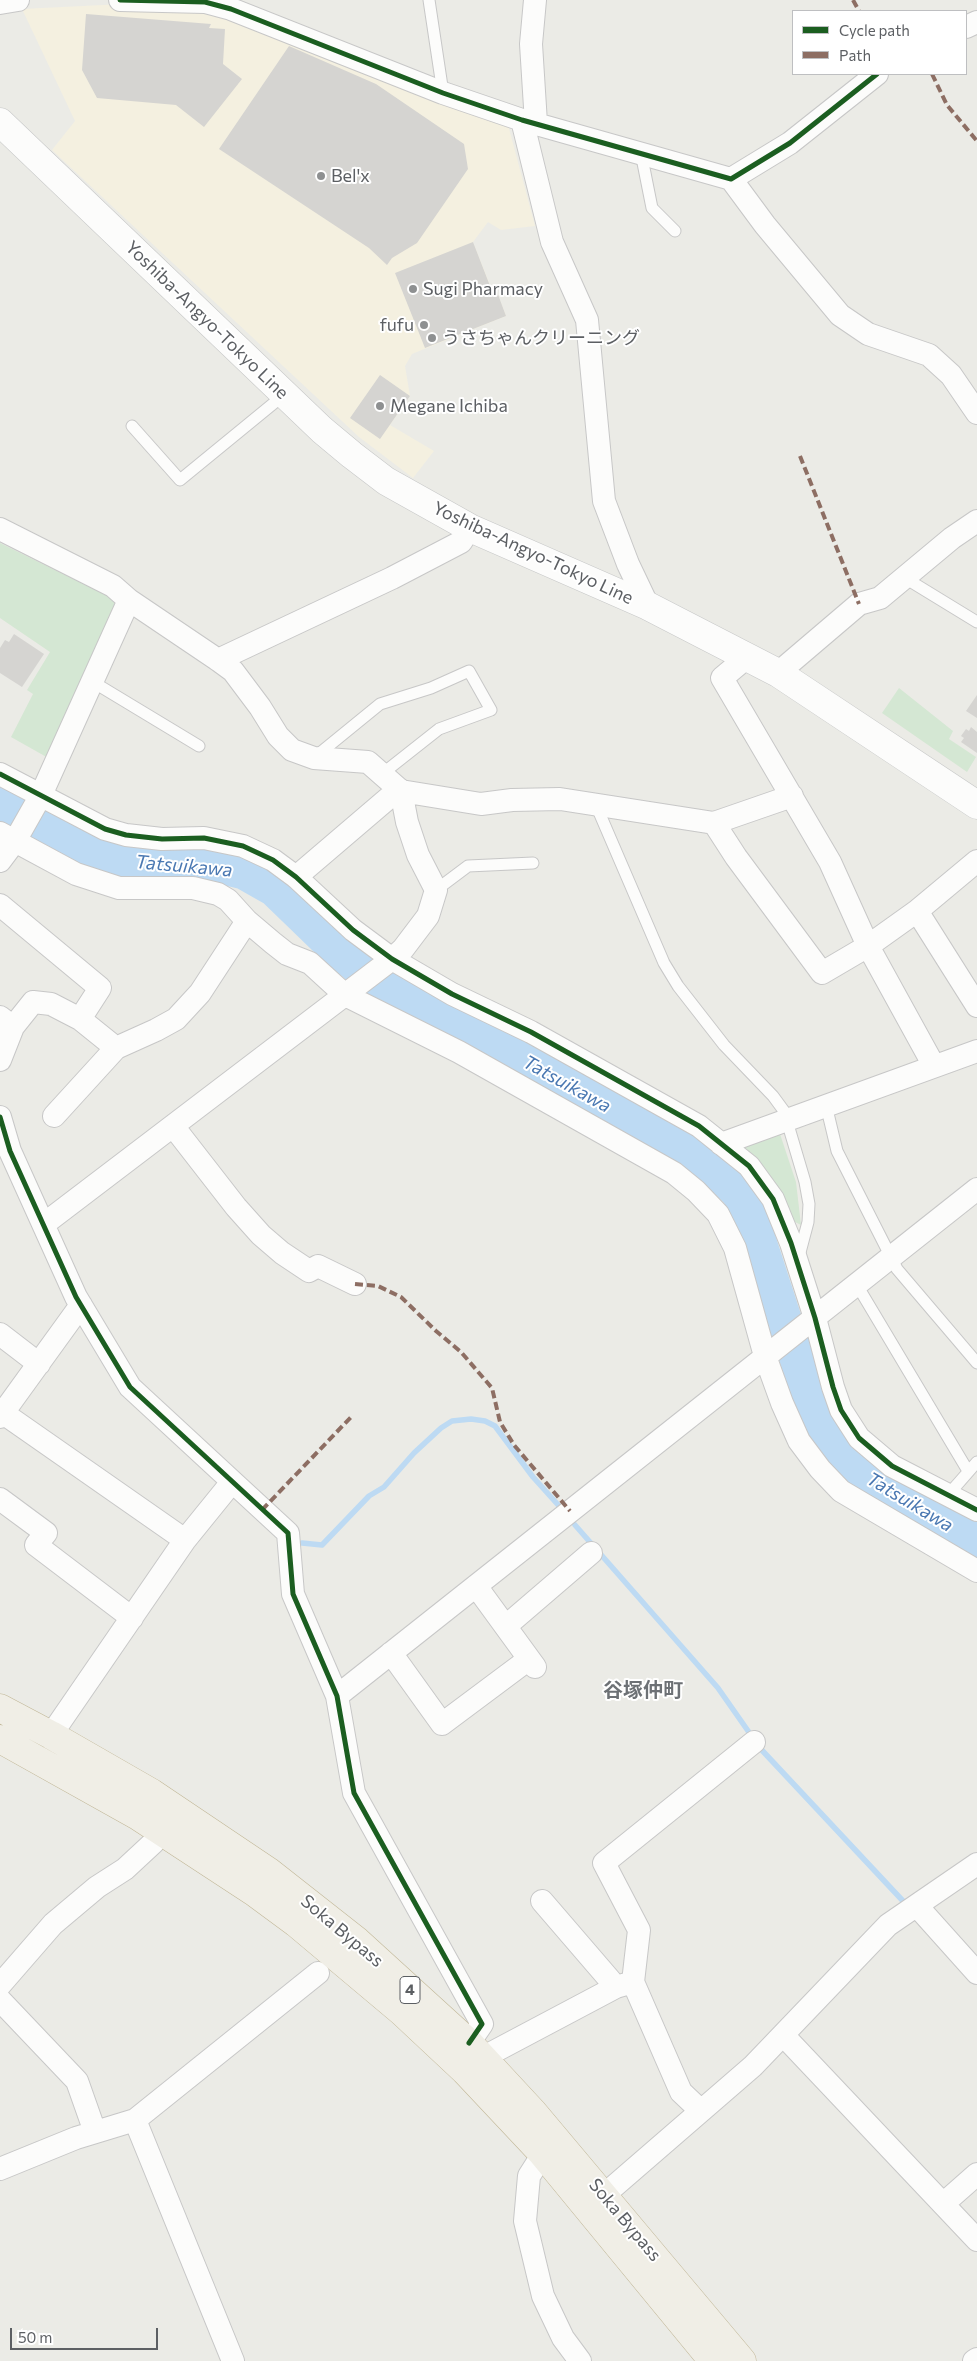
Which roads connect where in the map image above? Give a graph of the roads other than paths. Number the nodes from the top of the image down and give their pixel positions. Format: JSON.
{"nodes":[{"id":1,"x":18,"y":0,"type":"edge"},
{"id":2,"x":120,"y":0,"type":"edge"},
{"id":3,"x":430,"y":0,"type":"edge"},
{"id":4,"x":536,"y":0,"type":"edge"},
{"id":5,"x":205,"y":1,"type":"edge"},
{"id":6,"x":0,"y":4,"type":"edge"},
{"id":7,"x":876,"y":75,"type":"edge"},
{"id":8,"x":443,"y":92,"type":"junction"},
{"id":9,"x":529,"y":121,"type":"junction"},
{"id":10,"x":0,"y":122,"type":"edge"},
{"id":11,"x":641,"y":153,"type":"junction"},
{"id":12,"x":731,"y":179,"type":"junction"},
{"id":13,"x":675,"y":231,"type":"dead end"},
{"id":14,"x":285,"y":394,"type":"junction"},
{"id":15,"x":977,"y":413,"type":"edge"},
{"id":16,"x":132,"y":426,"type":"dead end"},
{"id":17,"x":977,"y":521,"type":"edge"},
{"id":18,"x":470,"y":528,"type":"junction"},
{"id":19,"x":0,"y":529,"type":"edge"},
{"id":20,"x":905,"y":578,"type":"junction"},
{"id":21,"x":129,"y":600,"type":"junction"},
{"id":22,"x":648,"y":606,"type":"junction"},
{"id":23,"x":977,"y":622,"type":"edge"},
{"id":24,"x":747,"y":657,"type":"junction"},
{"id":25,"x":218,"y":660,"type":"junction"},
{"id":26,"x":778,"y":673,"type":"junction"},
{"id":27,"x":93,"y":682,"type":"junction"},
{"id":28,"x":199,"y":746,"type":"dead end"},
{"id":29,"x":314,"y":758,"type":"junction"},
{"id":30,"x":0,"y":774,"type":"edge"},
{"id":31,"x":382,"y":774,"type":"junction"},
{"id":32,"x":400,"y":790,"type":"junction"},
{"id":33,"x":792,"y":796,"type":"junction"},
{"id":34,"x":40,"y":798,"type":"junction"},
{"id":35,"x":596,"y":805,"type":"junction"},
{"id":36,"x":977,"y":805,"type":"edge"},
{"id":37,"x":714,"y":824,"type":"junction"},
{"id":38,"x":12,"y":837,"type":"edge"},
{"id":39,"x":0,"y":861,"type":"edge"},
{"id":40,"x":977,"y":862,"type":"edge"},
{"id":41,"x":534,"y":863,"type":"dead end"},
{"id":42,"x":296,"y":877,"type":"junction"},
{"id":43,"x":436,"y":890,"type":"junction"},
{"id":44,"x":0,"y":905,"type":"edge"},
{"id":45,"x":916,"y":911,"type":"junction"},
{"id":46,"x":247,"y":921,"type":"junction"},
{"id":47,"x":868,"y":946,"type":"junction"},
{"id":48,"x":388,"y":962,"type":"junction"},
{"id":49,"x":351,"y":991,"type":"junction"},
{"id":50,"x":977,"y":1006,"type":"edge"},
{"id":51,"x":80,"y":1019,"type":"junction"},
{"id":52,"x":6,"y":1022,"type":"edge"},
{"id":53,"x":116,"y":1048,"type":"junction"},
{"id":54,"x":977,"y":1051,"type":"edge"},
{"id":55,"x":0,"y":1060,"type":"edge"},
{"id":56,"x":934,"y":1066,"type":"junction"},
{"id":57,"x":826,"y":1105,"type":"junction"},
{"id":58,"x":54,"y":1116,"type":"dead end"},
{"id":59,"x":0,"y":1117,"type":"edge"},
{"id":60,"x":788,"y":1119,"type":"junction"},
{"id":61,"x":173,"y":1126,"type":"junction"},
{"id":62,"x":721,"y":1144,"type":"junction"},
{"id":63,"x":977,"y":1190,"type":"edge"},
{"id":64,"x":44,"y":1224,"type":"junction"},
{"id":65,"x":891,"y":1258,"type":"junction"},
{"id":66,"x":797,"y":1263,"type":"junction"},
{"id":67,"x":355,"y":1284,"type":"dead end"},
{"id":68,"x":857,"y":1284,"type":"junction"},
{"id":69,"x":81,"y":1305,"type":"junction"},
{"id":70,"x":811,"y":1321,"type":"junction"},
{"id":71,"x":0,"y":1334,"type":"edge"},
{"id":72,"x":770,"y":1353,"type":"junction"},
{"id":73,"x":977,"y":1363,"type":"edge"},
{"id":74,"x":39,"y":1364,"type":"junction"},
{"id":75,"x":4,"y":1405,"type":"edge"},
{"id":76,"x":977,"y":1462,"type":"edge"},
{"id":77,"x":968,"y":1471,"type":"junction"},
{"id":78,"x":232,"y":1482,"type":"junction"},
{"id":79,"x":948,"y":1495,"type":"junction"},
{"id":80,"x":0,"y":1499,"type":"edge"},
{"id":81,"x":977,"y":1510,"type":"edge"},
{"id":82,"x":185,"y":1540,"type":"junction"},
{"id":83,"x":591,"y":1553,"type":"dead end"},
{"id":84,"x":977,"y":1571,"type":"edge"},
{"id":85,"x":476,"y":1586,"type":"junction"},
{"id":86,"x":132,"y":1618,"type":"junction"},
{"id":87,"x":506,"y":1626,"type":"junction"},
{"id":88,"x":391,"y":1653,"type":"junction"},
{"id":89,"x":337,"y":1696,"type":"junction"},
{"id":90,"x":0,"y":1699,"type":"edge"},
{"id":91,"x":0,"y":1708,"type":"edge"},
{"id":92,"x":44,"y":1730,"type":"junction"},
{"id":93,"x":0,"y":1739,"type":"edge"},
{"id":94,"x":754,"y":1742,"type":"dead end"},
{"id":95,"x":153,"y":1843,"type":"dead end"},
{"id":96,"x":977,"y":1864,"type":"edge"},
{"id":97,"x":542,"y":1901,"type":"dead end"},
{"id":98,"x":917,"y":1906,"type":"junction"},
{"id":99,"x":318,"y":1973,"type":"dead end"},
{"id":100,"x":977,"y":1973,"type":"edge"},
{"id":101,"x":625,"y":1984,"type":"junction"},
{"id":102,"x":0,"y":1985,"type":"edge"},
{"id":103,"x":0,"y":2000,"type":"edge"},
{"id":104,"x":783,"y":2035,"type":"junction"},
{"id":105,"x":476,"y":2051,"type":"junction"},
{"id":106,"x":700,"y":2110,"type":"junction"},
{"id":107,"x":135,"y":2120,"type":"junction"},
{"id":108,"x":95,"y":2132,"type":"junction"},
{"id":109,"x":543,"y":2154,"type":"junction"},
{"id":110,"x":2,"y":2165,"type":"edge"},
{"id":111,"x":977,"y":2174,"type":"edge"},
{"id":112,"x":604,"y":2195,"type":"junction"},
{"id":113,"x":943,"y":2204,"type":"junction"},
{"id":114,"x":977,"y":2240,"type":"edge"},
{"id":115,"x":977,"y":2358,"type":"edge"},
{"id":116,"x":232,"y":2361,"type":"edge"},
{"id":117,"x":580,"y":2361,"type":"edge"},
{"id":118,"x":713,"y":2361,"type":"edge"},
{"id":119,"x":742,"y":2361,"type":"edge"},
{"id":120,"x":974,"y":2361,"type":"edge"}],
"edges":[{"from":1,"to":6,"type":"street"},
{"from":2,"to":5,"type":"street"},
{"from":3,"to":8,"type":"lane"},
{"from":4,"to":9,"type":"street"},
{"from":5,"to":8,"type":"street"},
{"from":7,"to":12,"type":"street"},
{"from":8,"to":9,"type":"street"},
{"from":9,"to":11,"type":"street"},
{"from":9,"to":22,"type":"street"},
{"from":10,"to":14,"type":"main road","name":"Yoshiba-Angyo-Tokyo Line"},
{"from":11,"to":12,"type":"street"},
{"from":11,"to":13,"type":"lane"},
{"from":12,"to":15,"type":"street"},
{"from":14,"to":16,"type":"lane"},
{"from":14,"to":18,"type":"main road","name":"Yoshiba-Angyo-Tokyo Line"},
{"from":17,"to":20,"type":"street"},
{"from":18,"to":22,"type":"main road","name":"Yoshiba-Angyo-Tokyo Line"},
{"from":18,"to":25,"type":"street"},
{"from":19,"to":21,"type":"street"},
{"from":20,"to":23,"type":"lane"},
{"from":20,"to":26,"type":"street"},
{"from":21,"to":25,"type":"street"},
{"from":21,"to":27,"type":"street"},
{"from":22,"to":24,"type":"main road","name":"Yoshiba-Angyo-Tokyo Line"},
{"from":24,"to":26,"type":"main road","name":"Yoshiba-Angyo-Tokyo Line"},
{"from":24,"to":33,"type":"street"},
{"from":25,"to":29,"type":"street"},
{"from":26,"to":36,"type":"main road","name":"Yoshiba-Angyo-Tokyo Line"},
{"from":27,"to":28,"type":"lane"},
{"from":27,"to":34,"type":"street"},
{"from":29,"to":31,"type":"street"},
{"from":29,"to":31,"type":"lane"},
{"from":30,"to":34,"type":"street"},
{"from":31,"to":32,"type":"street"},
{"from":32,"to":35,"type":"street"},
{"from":32,"to":42,"type":"street"},
{"from":32,"to":43,"type":"street"},
{"from":33,"to":37,"type":"street"},
{"from":33,"to":47,"type":"street"},
{"from":34,"to":38,"type":"street"},
{"from":34,"to":42,"type":"street"},
{"from":35,"to":37,"type":"street"},
{"from":35,"to":60,"type":"lane"},
{"from":37,"to":47,"type":"street"},
{"from":38,"to":39,"type":"street"},
{"from":38,"to":46,"type":"street"},
{"from":40,"to":45,"type":"street"},
{"from":41,"to":43,"type":"lane"},
{"from":42,"to":48,"type":"street"},
{"from":43,"to":48,"type":"street"},
{"from":44,"to":51,"type":"street"},
{"from":45,"to":47,"type":"street"},
{"from":45,"to":50,"type":"street"},
{"from":46,"to":49,"type":"street"},
{"from":46,"to":53,"type":"street"},
{"from":47,"to":56,"type":"street"},
{"from":48,"to":49,"type":"street"},
{"from":48,"to":62,"type":"street"},
{"from":49,"to":61,"type":"street"},
{"from":49,"to":72,"type":"street"},
{"from":51,"to":52,"type":"street"},
{"from":51,"to":53,"type":"street"},
{"from":52,"to":55,"type":"street"},
{"from":53,"to":58,"type":"street"},
{"from":54,"to":56,"type":"street"},
{"from":56,"to":57,"type":"street"},
{"from":57,"to":60,"type":"street"},
{"from":57,"to":65,"type":"lane"},
{"from":59,"to":64,"type":"street"},
{"from":60,"to":62,"type":"street"},
{"from":60,"to":66,"type":"lane"},
{"from":61,"to":64,"type":"street"},
{"from":61,"to":67,"type":"street"},
{"from":62,"to":66,"type":"street"},
{"from":63,"to":65,"type":"street"},
{"from":64,"to":69,"type":"street"},
{"from":65,"to":68,"type":"street"},
{"from":65,"to":73,"type":"lane"},
{"from":66,"to":70,"type":"street"},
{"from":68,"to":70,"type":"street"},
{"from":68,"to":77,"type":"lane"},
{"from":69,"to":74,"type":"street"},
{"from":69,"to":78,"type":"street"},
{"from":70,"to":72,"type":"street"},
{"from":70,"to":79,"type":"street"},
{"from":71,"to":74,"type":"street"},
{"from":72,"to":84,"type":"street"},
{"from":72,"to":85,"type":"street"},
{"from":74,"to":75,"type":"street"},
{"from":75,"to":82,"type":"street"},
{"from":76,"to":77,"type":"lane"},
{"from":77,"to":79,"type":"lane"},
{"from":78,"to":82,"type":"street"},
{"from":78,"to":89,"type":"street"},
{"from":79,"to":81,"type":"street"},
{"from":80,"to":86,"type":"street"},
{"from":82,"to":86,"type":"street"},
{"from":83,"to":87,"type":"street"},
{"from":85,"to":87,"type":"street"},
{"from":85,"to":88,"type":"street"},
{"from":86,"to":92,"type":"street"},
{"from":87,"to":88,"type":"street"},
{"from":88,"to":89,"type":"street"},
{"from":89,"to":105,"type":"street"},
{"from":90,"to":92,"type":"street"},
{"from":91,"to":92,"type":"highway","name":"Soka Bypass","number":"4"},
{"from":92,"to":105,"type":"highway","name":"Soka Bypass","number":"4"},
{"from":93,"to":109,"type":"highway","name":"Soka Bypass","number":"4"},
{"from":94,"to":101,"type":"street"},
{"from":95,"to":102,"type":"street"},
{"from":96,"to":98,"type":"street"},
{"from":97,"to":101,"type":"street"},
{"from":98,"to":100,"type":"street"},
{"from":98,"to":104,"type":"street"},
{"from":99,"to":107,"type":"street"},
{"from":101,"to":105,"type":"street"},
{"from":101,"to":106,"type":"street"},
{"from":103,"to":108,"type":"street"},
{"from":104,"to":106,"type":"street"},
{"from":104,"to":113,"type":"street"},
{"from":105,"to":112,"type":"highway","name":"Soka Bypass","number":"4"},
{"from":106,"to":112,"type":"street"},
{"from":107,"to":108,"type":"street"},
{"from":107,"to":116,"type":"street"},
{"from":108,"to":110,"type":"street"},
{"from":109,"to":117,"type":"street"},
{"from":109,"to":118,"type":"highway","name":"Soka Bypass","number":"4"},
{"from":111,"to":113,"type":"street"},
{"from":112,"to":119,"type":"highway","name":"Soka Bypass","number":"4"},
{"from":113,"to":114,"type":"street"},
{"from":115,"to":120,"type":"street"}]}
